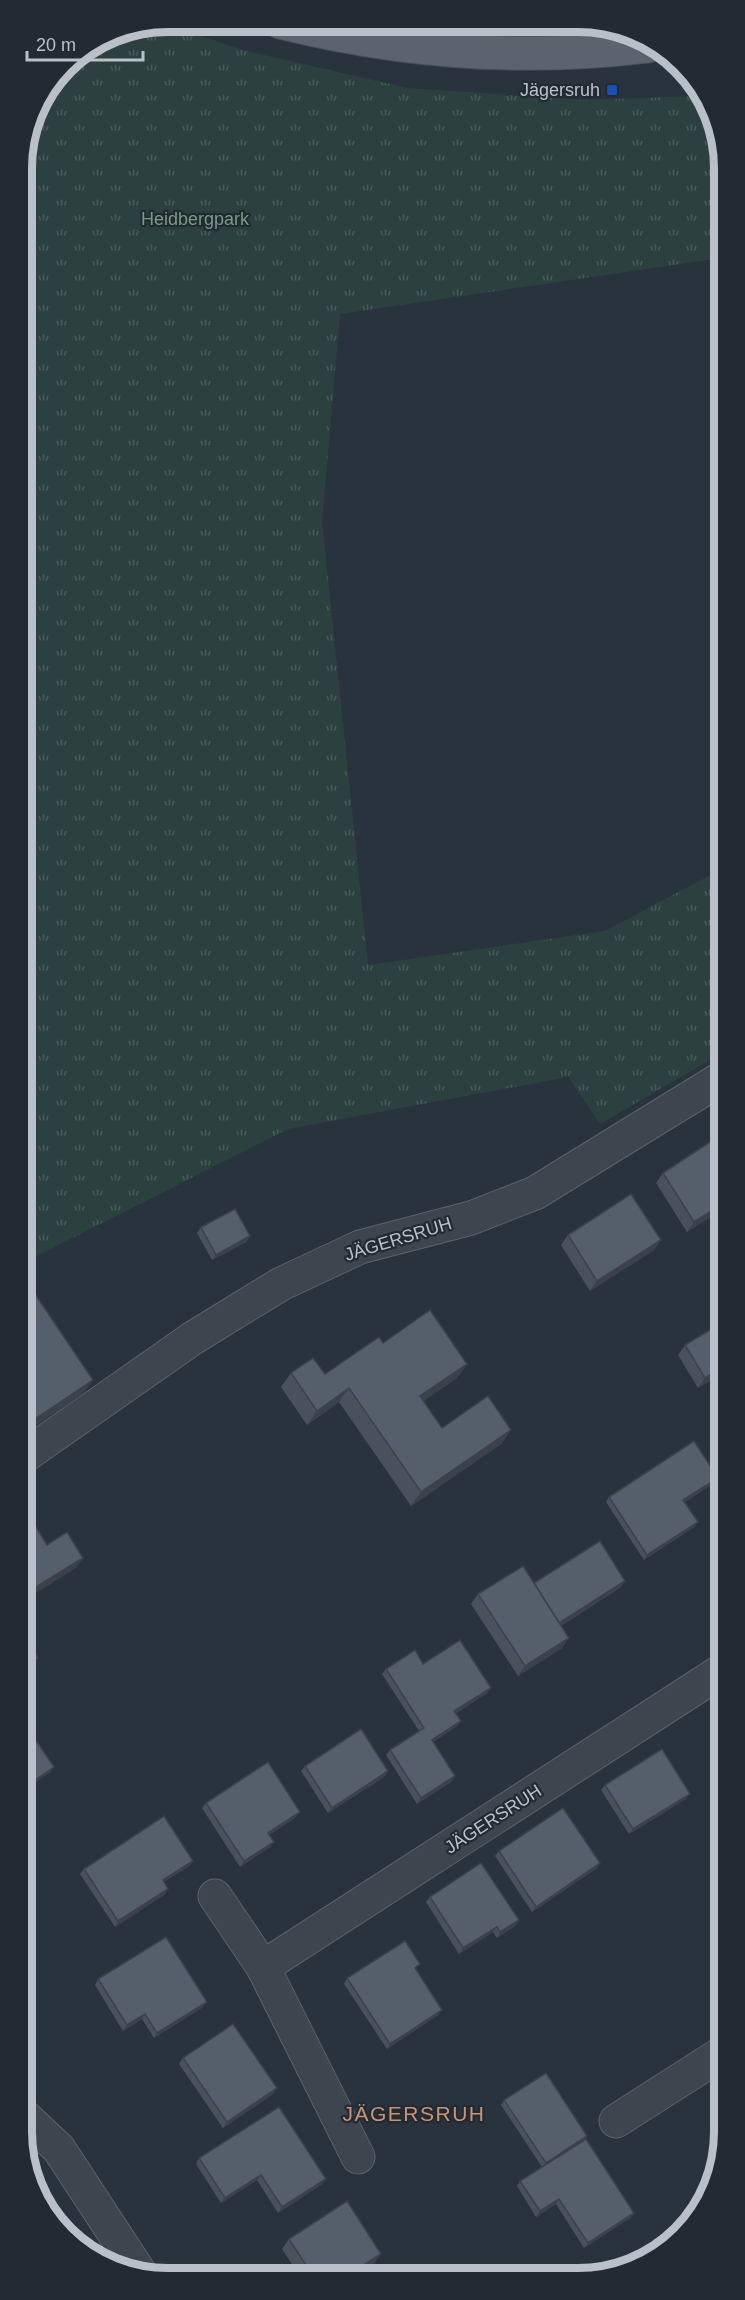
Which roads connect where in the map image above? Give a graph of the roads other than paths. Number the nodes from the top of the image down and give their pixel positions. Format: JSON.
{"nodes":[{"id":1,"x":323,"y":32,"type":"edge"},
{"id":2,"x":639,"y":47,"type":"edge"},
{"id":3,"x":714,"y":1083,"type":"edge"},
{"id":4,"x":32,"y":1451,"type":"edge"},
{"id":5,"x":713,"y":1676,"type":"edge"},
{"id":6,"x":214,"y":1896,"type":"dead end"},
{"id":7,"x":263,"y":1967,"type":"junction"},
{"id":8,"x":713,"y":2059,"type":"edge"},
{"id":9,"x":616,"y":2121,"type":"dead end"},
{"id":10,"x":32,"y":2124,"type":"edge"},
{"id":11,"x":358,"y":2157,"type":"dead end"},
{"id":12,"x":134,"y":2264,"type":"edge"}],
"edges":[{"from":1,"to":2,"type":"main road"},
{"from":3,"to":4,"type":"street","name":"JÄGERSRUH"},
{"from":5,"to":7,"type":"street","name":"JÄGERSRUH"},
{"from":6,"to":7,"type":"street"},
{"from":7,"to":11,"type":"street"},
{"from":8,"to":9,"type":"street"},
{"from":10,"to":12,"type":"street"}]}
